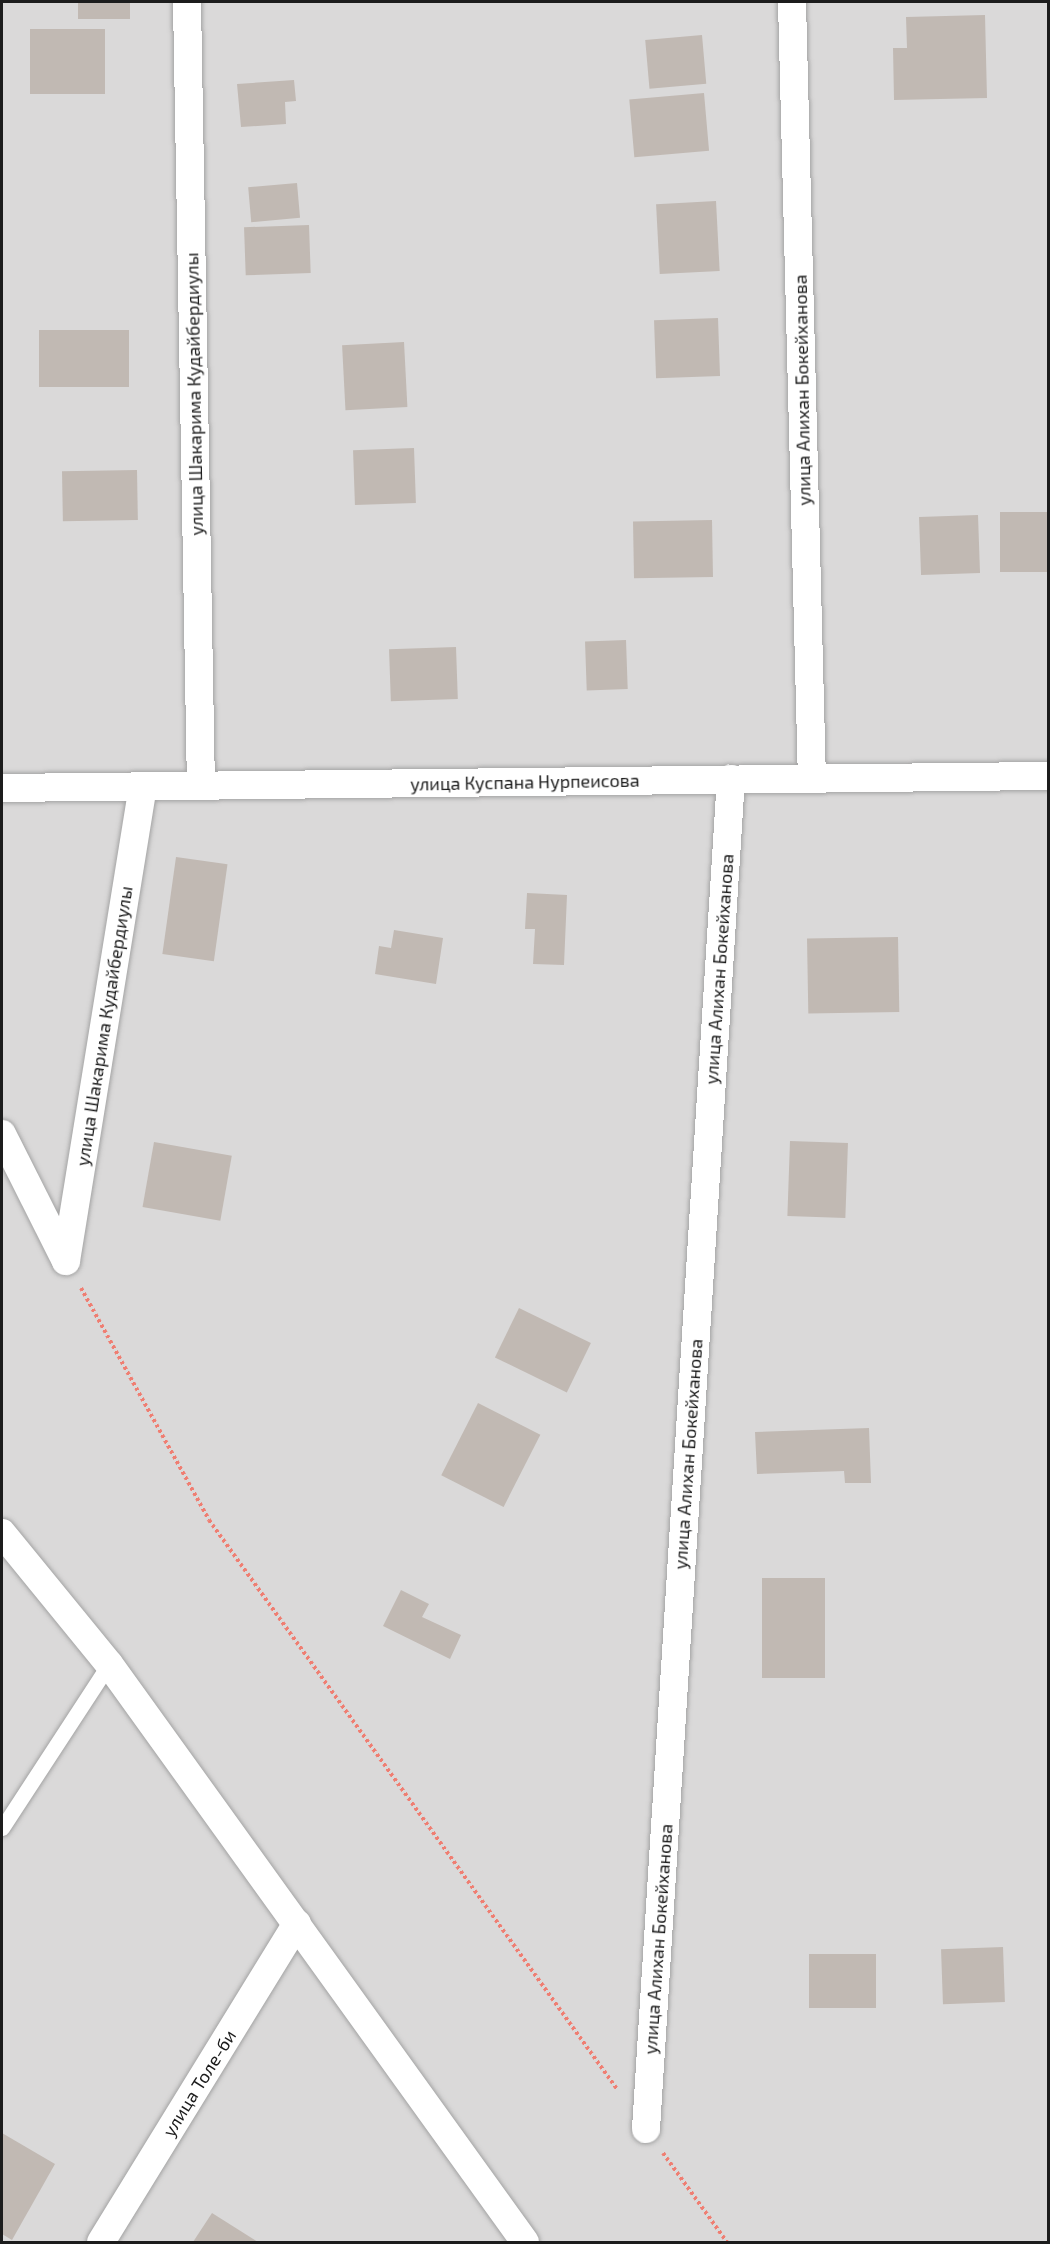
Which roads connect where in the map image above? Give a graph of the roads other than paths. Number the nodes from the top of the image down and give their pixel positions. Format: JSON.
{"nodes":[{"id":1,"x":187,"y":2,"type":"edge"},
{"id":2,"x":792,"y":2,"type":"edge"},
{"id":3,"x":1048,"y":777,"type":"edge"},
{"id":4,"x":730,"y":779,"type":"junction"},
{"id":5,"x":812,"y":779,"type":"junction"},
{"id":6,"x":201,"y":786,"type":"junction"},
{"id":7,"x":2,"y":788,"type":"edge"},
{"id":8,"x":142,"y":790,"type":"junction"},
{"id":9,"x":2,"y":1134,"type":"edge"},
{"id":10,"x":2,"y":1533,"type":"edge"},
{"id":11,"x":109,"y":1664,"type":"junction"},
{"id":12,"x":2,"y":1828,"type":"edge"},
{"id":13,"x":297,"y":1924,"type":"junction"},
{"id":14,"x":646,"y":2129,"type":"road end"},
{"id":15,"x":101,"y":2242,"type":"edge"},
{"id":16,"x":525,"y":2242,"type":"edge"}],
"edges":[{"from":1,"to":6,"type":"street","name":"улица Шакарима Кудайбердиулы"},
{"from":2,"to":5,"type":"street","name":"улица Алихан Бокейханова"},
{"from":3,"to":5,"type":"street","name":"улица Куспана Нурпеисова"},
{"from":4,"to":5,"type":"street","name":"улица Куспана Нурпеисова"},
{"from":4,"to":6,"type":"street","name":"улица Куспана Нурпеисова"},
{"from":4,"to":14,"type":"street","name":"улица Алихан Бокейханова"},
{"from":6,"to":8,"type":"street","name":"улица Куспана Нурпеисова"},
{"from":7,"to":8,"type":"street","name":"улица Куспана Нурпеисова"},
{"from":8,"to":9,"type":"street","name":"улица Шакарима Кудайбердиулы"},
{"from":10,"to":11,"type":"street"},
{"from":11,"to":12,"type":"lane"},
{"from":11,"to":13,"type":"street"},
{"from":13,"to":15,"type":"street","name":"улица Толе-би"},
{"from":13,"to":16,"type":"street"}]}
